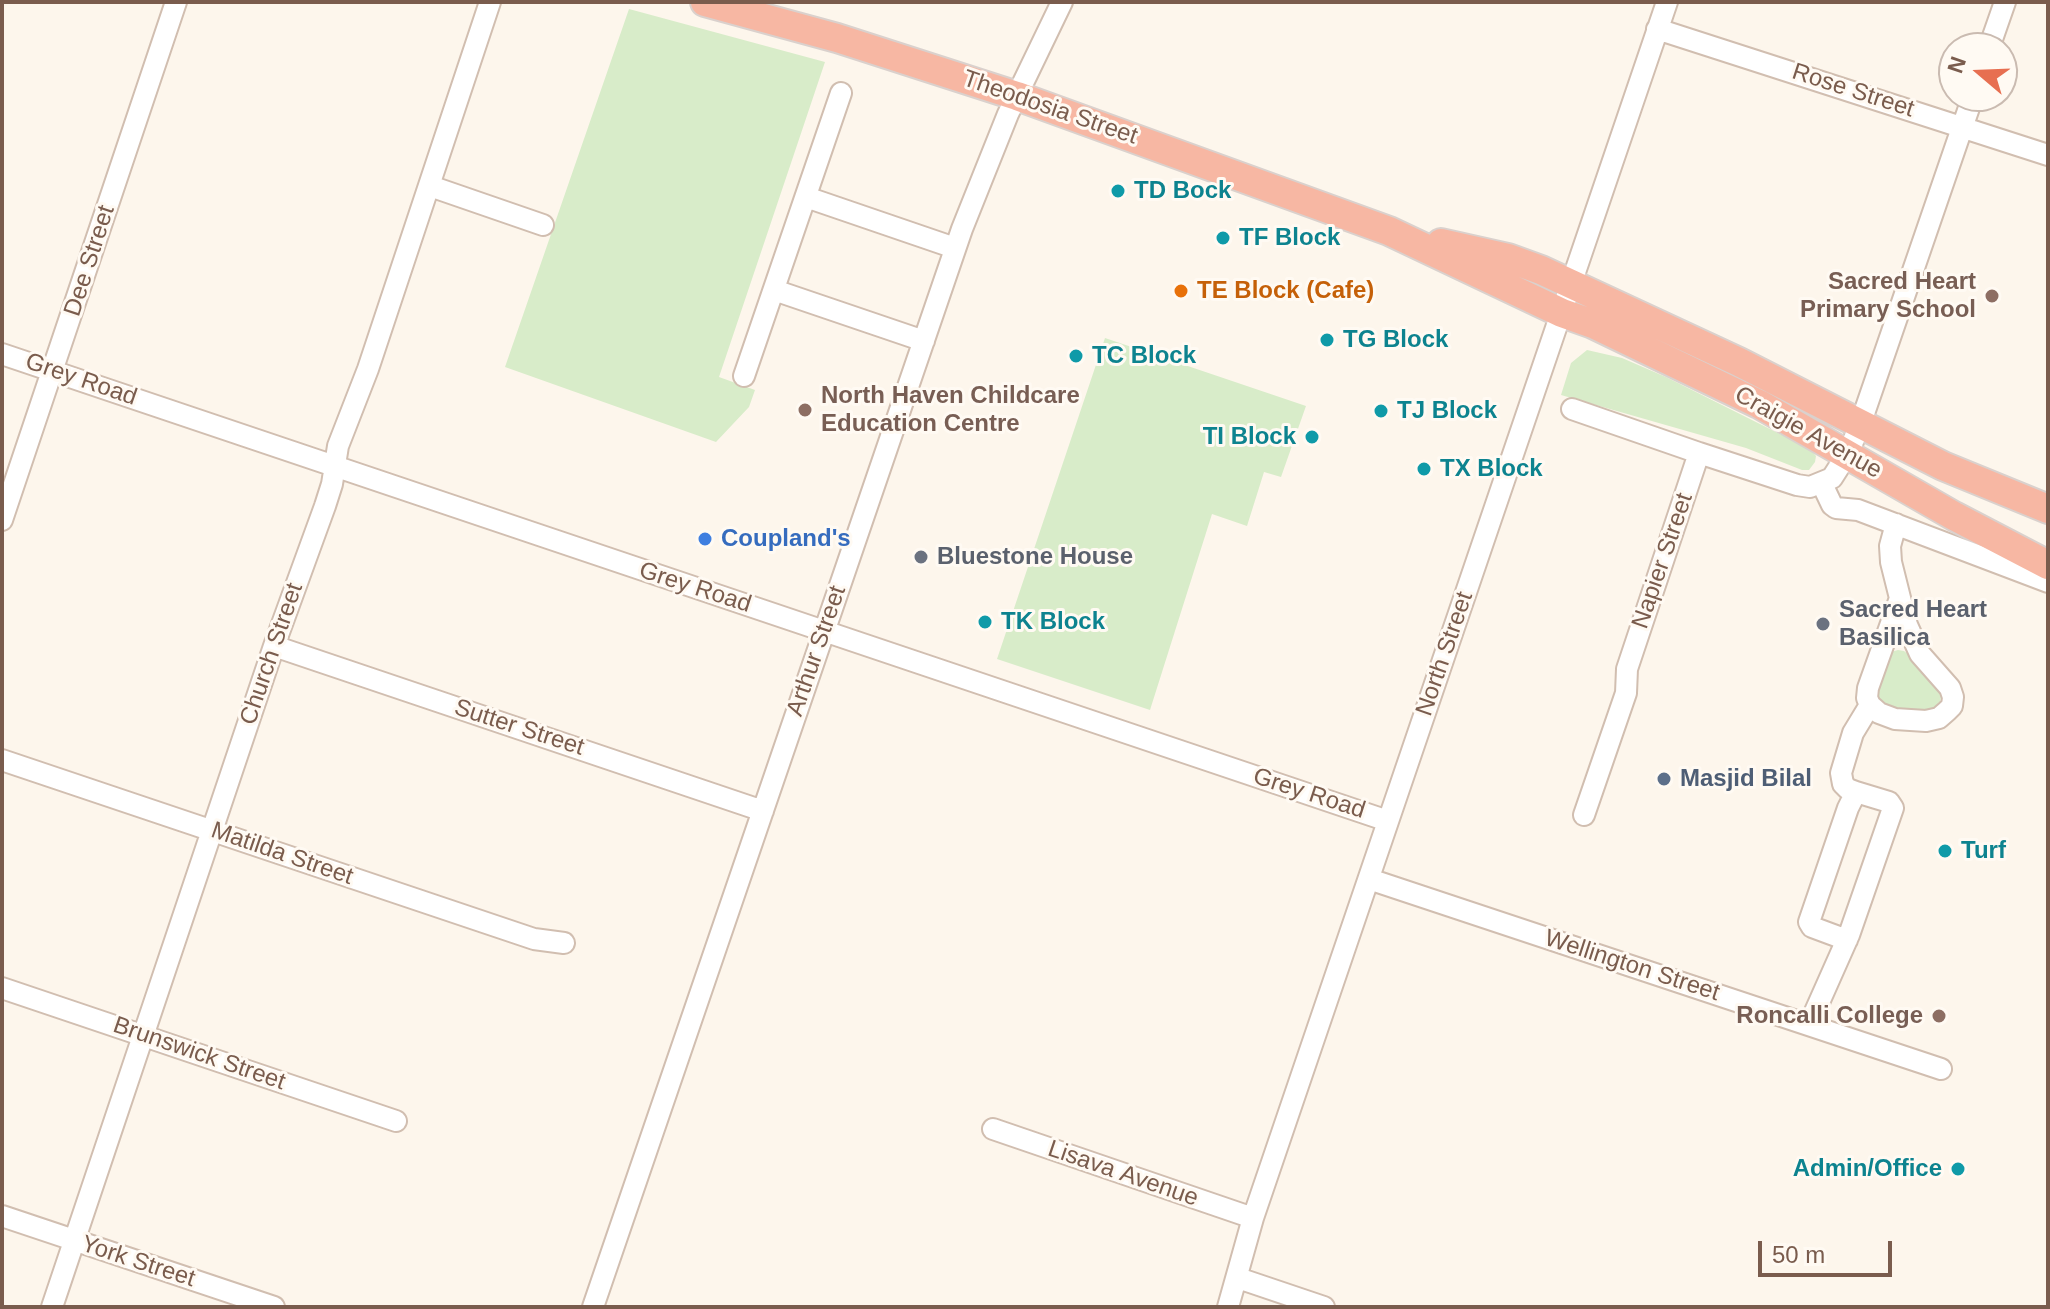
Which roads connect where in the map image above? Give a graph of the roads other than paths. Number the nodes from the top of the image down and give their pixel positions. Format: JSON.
{"nodes":[{"id":1,"x":176,"y":2,"type":"edge"},
{"id":2,"x":490,"y":2,"type":"edge"},
{"id":3,"x":705,"y":2,"type":"edge"},
{"id":4,"x":1062,"y":2,"type":"edge"},
{"id":5,"x":1667,"y":2,"type":"edge"},
{"id":6,"x":2005,"y":2,"type":"edge"},
{"id":7,"x":1657,"y":29,"type":"junction"},
{"id":8,"x":1995,"y":32,"type":"edge"},
{"id":9,"x":841,"y":93,"type":"dead end"},
{"id":10,"x":1017,"y":96,"type":"junction"},
{"id":11,"x":1967,"y":112,"type":"edge"},
{"id":12,"x":1962,"y":126,"type":"junction"},
{"id":13,"x":2048,"y":155,"type":"edge"},
{"id":14,"x":430,"y":186,"type":"junction"},
{"id":15,"x":806,"y":197,"type":"junction"},
{"id":16,"x":543,"y":225,"type":"dead end"},
{"id":17,"x":1389,"y":231,"type":"junction"},
{"id":18,"x":955,"y":248,"type":"junction"},
{"id":19,"x":1572,"y":284,"type":"junction"},
{"id":20,"x":774,"y":290,"type":"junction"},
{"id":21,"x":1562,"y":313,"type":"junction"},
{"id":22,"x":924,"y":341,"type":"junction"},
{"id":23,"x":2,"y":354,"type":"edge"},
{"id":24,"x":53,"y":371,"type":"junction"},
{"id":25,"x":744,"y":376,"type":"dead end"},
{"id":26,"x":1572,"y":409,"type":"dead end"},
{"id":27,"x":1860,"y":425,"type":"junction"},
{"id":28,"x":1699,"y":453,"type":"junction"},
{"id":29,"x":1848,"y":453,"type":"junction"},
{"id":30,"x":335,"y":466,"type":"junction"},
{"id":31,"x":1822,"y":484,"type":"junction"},
{"id":32,"x":2048,"y":509,"type":"edge"},
{"id":33,"x":2,"y":520,"type":"edge"},
{"id":34,"x":1896,"y":524,"type":"junction"},
{"id":35,"x":2048,"y":565,"type":"edge"},
{"id":36,"x":2048,"y":582,"type":"edge"},
{"id":37,"x":1900,"y":598,"type":"junction"},
{"id":38,"x":823,"y":630,"type":"junction"},
{"id":39,"x":274,"y":646,"type":"junction"},
{"id":40,"x":1870,"y":705,"type":"junction"},
{"id":41,"x":2,"y":760,"type":"edge"},
{"id":42,"x":1856,"y":792,"type":"junction"},
{"id":43,"x":763,"y":811,"type":"junction"},
{"id":44,"x":1584,"y":815,"type":"dead end"},
{"id":45,"x":1388,"y":821,"type":"junction"},
{"id":46,"x":212,"y":830,"type":"junction"},
{"id":47,"x":1369,"y":879,"type":"junction"},
{"id":48,"x":1847,"y":940,"type":"junction"},
{"id":49,"x":564,"y":943,"type":"dead end"},
{"id":50,"x":2,"y":988,"type":"edge"},
{"id":51,"x":1809,"y":1025,"type":"junction"},
{"id":52,"x":143,"y":1035,"type":"junction"},
{"id":53,"x":1941,"y":1069,"type":"dead end"},
{"id":54,"x":396,"y":1121,"type":"dead end"},
{"id":55,"x":993,"y":1129,"type":"dead end"},
{"id":56,"x":2,"y":1216,"type":"edge"},
{"id":57,"x":1253,"y":1218,"type":"junction"},
{"id":58,"x":75,"y":1241,"type":"junction"},
{"id":59,"x":1238,"y":1278,"type":"junction"},
{"id":60,"x":52,"y":1307,"type":"edge"},
{"id":61,"x":274,"y":1307,"type":"edge"},
{"id":62,"x":593,"y":1307,"type":"edge"},
{"id":63,"x":1228,"y":1307,"type":"edge"},
{"id":64,"x":1324,"y":1307,"type":"edge"}],
"edges":[{"from":1,"to":24,"type":"street","name":"Dee Street"},
{"from":2,"to":14,"type":"street","name":"Church Street"},
{"from":3,"to":10,"type":"highway","name":"Theodosia Street"},
{"from":4,"to":10,"type":"street","name":"Arthur Street"},
{"from":5,"to":7,"type":"street","name":"North Street"},
{"from":6,"to":8,"type":"street"},
{"from":7,"to":12,"type":"street","name":"Rose Street"},
{"from":7,"to":19,"type":"street","name":"North Street"},
{"from":9,"to":15,"type":"street"},
{"from":10,"to":17,"type":"highway","name":"Theodosia Street"},
{"from":10,"to":18,"type":"street","name":"Arthur Street"},
{"from":11,"to":12,"type":"street"},
{"from":12,"to":13,"type":"street","name":"Rose Street"},
{"from":12,"to":27,"type":"street"},
{"from":14,"to":16,"type":"street"},
{"from":14,"to":30,"type":"street","name":"Church Street"},
{"from":15,"to":18,"type":"street"},
{"from":15,"to":20,"type":"street"},
{"from":17,"to":19,"type":"highway","name":"Theodosia Street"},
{"from":17,"to":21,"type":"highway","name":"Theodosia Street"},
{"from":18,"to":22,"type":"street","name":"Arthur Street"},
{"from":19,"to":21,"type":"street","name":"North Street"},
{"from":19,"to":27,"type":"highway","name":"Craigie Avenue"},
{"from":20,"to":22,"type":"street"},
{"from":20,"to":25,"type":"street"},
{"from":21,"to":29,"type":"highway","name":"Craigie Avenue"},
{"from":21,"to":45,"type":"street","name":"North Street"},
{"from":22,"to":38,"type":"street","name":"Arthur Street"},
{"from":23,"to":24,"type":"street","name":"Grey Road"},
{"from":24,"to":30,"type":"street","name":"Grey Road"},
{"from":24,"to":33,"type":"street","name":"Dee Street"},
{"from":26,"to":28,"type":"street"},
{"from":27,"to":29,"type":"street"},
{"from":27,"to":32,"type":"highway","name":"Craigie Avenue"},
{"from":28,"to":31,"type":"street"},
{"from":28,"to":44,"type":"street","name":"Napier Street"},
{"from":29,"to":31,"type":"street"},
{"from":29,"to":35,"type":"highway","name":"Craigie Avenue"},
{"from":30,"to":38,"type":"street","name":"Grey Road"},
{"from":30,"to":39,"type":"street","name":"Church Street"},
{"from":31,"to":34,"type":"street"},
{"from":34,"to":36,"type":"street"},
{"from":34,"to":37,"type":"street"},
{"from":37,"to":40,"type":"street"},
{"from":37,"to":40,"type":"street"},
{"from":38,"to":43,"type":"street","name":"Arthur Street"},
{"from":38,"to":45,"type":"street","name":"Grey Road"},
{"from":39,"to":43,"type":"street","name":"Sutter Street"},
{"from":39,"to":46,"type":"street","name":"Church Street"},
{"from":40,"to":42,"type":"street"},
{"from":41,"to":46,"type":"street","name":"Matilda Street"},
{"from":42,"to":48,"type":"street"},
{"from":42,"to":48,"type":"street"},
{"from":43,"to":62,"type":"street","name":"Arthur Street"},
{"from":45,"to":47,"type":"street","name":"North Street"},
{"from":46,"to":49,"type":"street","name":"Matilda Street"},
{"from":46,"to":52,"type":"street","name":"Church Street"},
{"from":47,"to":51,"type":"street","name":"Wellington Street"},
{"from":47,"to":57,"type":"street","name":"North Street"},
{"from":48,"to":51,"type":"street"},
{"from":50,"to":52,"type":"street","name":"Brunswick Street"},
{"from":51,"to":53,"type":"street","name":"Wellington Street"},
{"from":52,"to":54,"type":"street","name":"Brunswick Street"},
{"from":52,"to":58,"type":"street","name":"Church Street"},
{"from":55,"to":57,"type":"street","name":"Lisava Avenue"},
{"from":56,"to":58,"type":"street","name":"York Street"},
{"from":57,"to":59,"type":"street","name":"North Street"},
{"from":58,"to":60,"type":"street","name":"Church Street"},
{"from":58,"to":61,"type":"street","name":"York Street"},
{"from":59,"to":63,"type":"street","name":"North Street"},
{"from":59,"to":64,"type":"street"}]}
